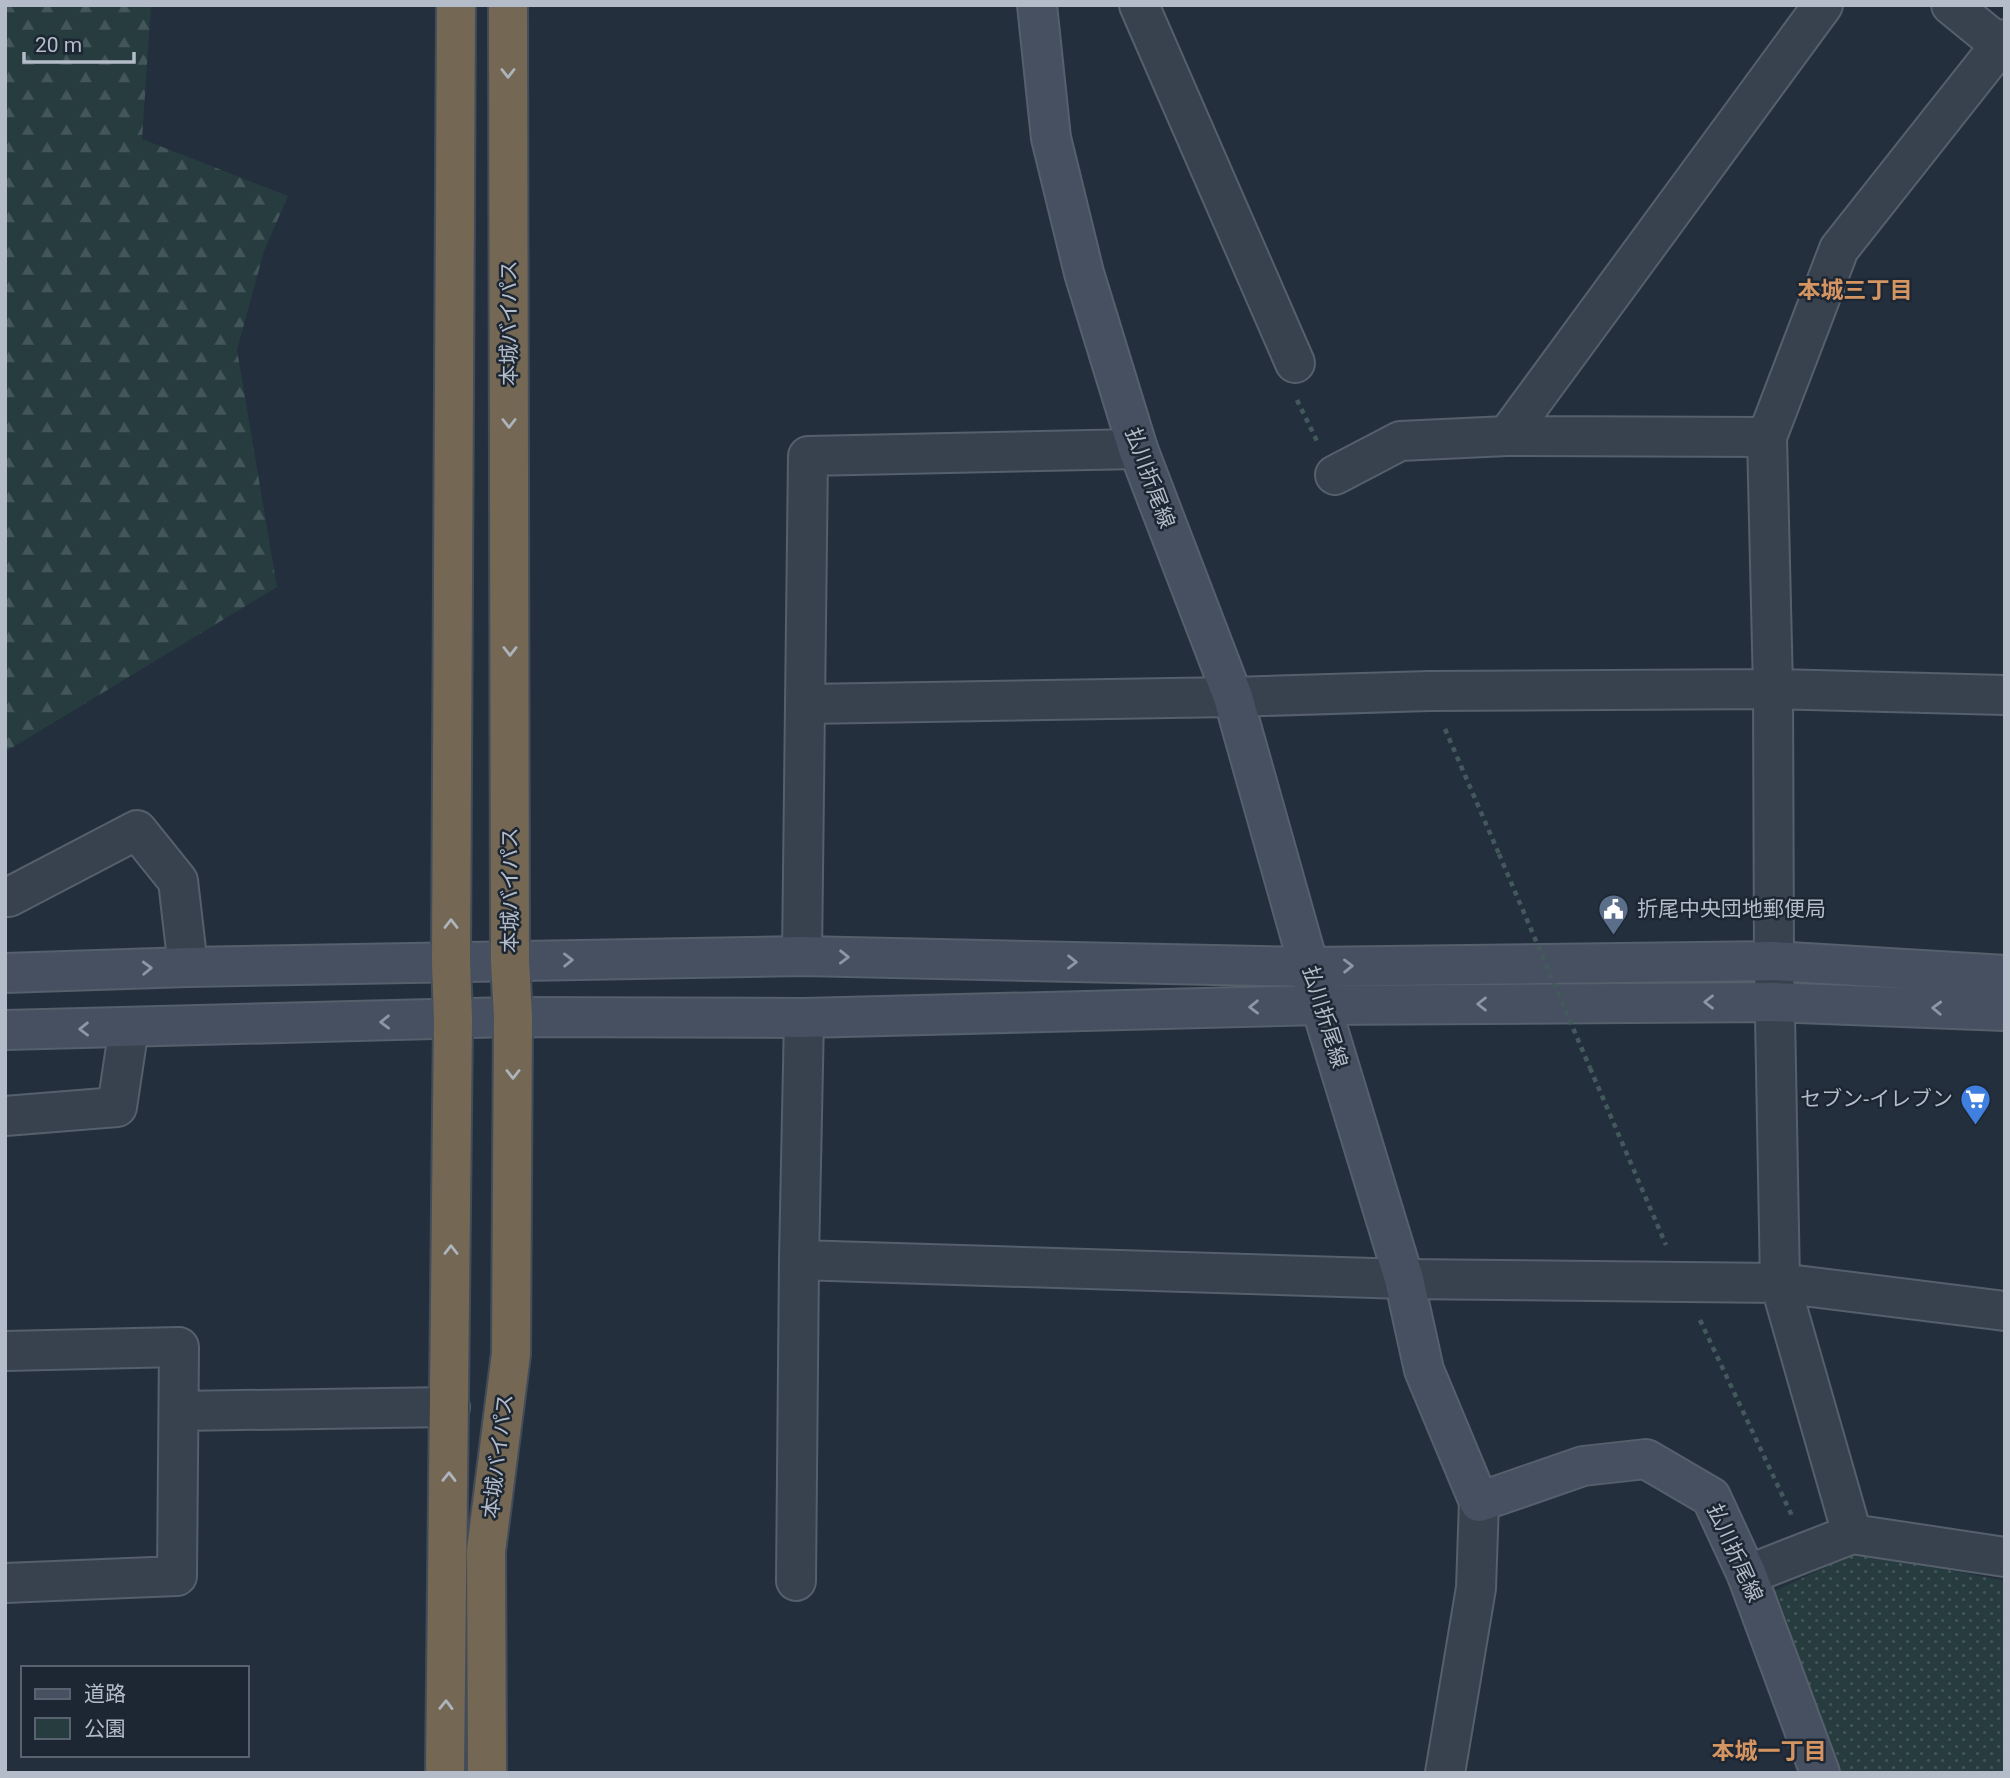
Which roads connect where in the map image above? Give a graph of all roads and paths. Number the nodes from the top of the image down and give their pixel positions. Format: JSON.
{"nodes":[{"id":1,"x":456,"y":5,"type":"edge"},
{"id":2,"x":508,"y":5,"type":"edge"},
{"id":3,"x":1037,"y":5,"type":"edge"},
{"id":4,"x":1139,"y":5,"type":"edge"},
{"id":5,"x":1823,"y":5,"type":"edge"},
{"id":6,"x":1951,"y":5,"type":"edge"},
{"id":7,"x":2002,"y":42,"type":"edge"},
{"id":8,"x":1295,"y":363,"type":"joint"},
{"id":9,"x":1507,"y":436,"type":"junction"},
{"id":10,"x":1767,"y":437,"type":"junction"},
{"id":11,"x":1138,"y":449,"type":"junction"},
{"id":12,"x":1335,"y":475,"type":"joint"},
{"id":13,"x":1773,"y":689,"type":"junction"},
{"id":14,"x":1429,"y":691,"type":"junction"},
{"id":15,"x":2005,"y":695,"type":"edge"},
{"id":16,"x":1233,"y":697,"type":"junction"},
{"id":17,"x":805,"y":704,"type":"junction"},
{"id":18,"x":5,"y":897,"type":"edge"},
{"id":19,"x":802,"y":956,"type":"junction"},
{"id":20,"x":510,"y":961,"type":"junction"},
{"id":21,"x":1774,"y":961,"type":"junction"},
{"id":22,"x":451,"y":962,"type":"junction"},
{"id":23,"x":188,"y":967,"type":"junction"},
{"id":24,"x":1309,"y":967,"type":"junction"},
{"id":25,"x":5,"y":973,"type":"edge"},
{"id":26,"x":2005,"y":975,"type":"edge"},
{"id":27,"x":1774,"y":1002,"type":"junction"},
{"id":28,"x":1321,"y":1005,"type":"junction"},
{"id":29,"x":2005,"y":1011,"type":"edge"},
{"id":30,"x":513,"y":1017,"type":"junction"},
{"id":31,"x":804,"y":1018,"type":"junction"},
{"id":32,"x":453,"y":1020,"type":"junction"},
{"id":33,"x":129,"y":1027,"type":"junction"},
{"id":34,"x":5,"y":1030,"type":"edge"},
{"id":35,"x":1590,"y":1068,"type":"dead end"},
{"id":36,"x":5,"y":1115,"type":"edge"},
{"id":37,"x":799,"y":1260,"type":"junction"},
{"id":38,"x":1404,"y":1279,"type":"junction"},
{"id":39,"x":1780,"y":1283,"type":"junction"},
{"id":40,"x":2005,"y":1311,"type":"edge"},
{"id":41,"x":5,"y":1351,"type":"edge"},
{"id":42,"x":450,"y":1407,"type":"junction"},
{"id":43,"x":179,"y":1411,"type":"junction"},
{"id":44,"x":1479,"y":1502,"type":"junction"},
{"id":45,"x":1852,"y":1534,"type":"junction"},
{"id":46,"x":2005,"y":1557,"type":"edge"},
{"id":47,"x":1747,"y":1575,"type":"junction"},
{"id":48,"x":796,"y":1581,"type":"dead end"},
{"id":49,"x":5,"y":1583,"type":"edge"},
{"id":50,"x":445,"y":1773,"type":"edge"},
{"id":51,"x":487,"y":1773,"type":"edge"},
{"id":52,"x":1445,"y":1773,"type":"edge"},
{"id":53,"x":1820,"y":1773,"type":"edge"}],
"edges":[{"from":22,"to":1,"type":"highway","name":"本城バイパス","one_way":true},
{"from":2,"to":20,"type":"highway","name":"本城バイパス","one_way":true},
{"from":3,"to":11,"type":"street","name":"払川折尾線"},
{"from":4,"to":8,"type":"street"},
{"from":5,"to":9,"type":"street"},
{"from":6,"to":7,"type":"street"},
{"from":7,"to":10,"type":"street"},
{"from":8,"to":12,"type":"path"},
{"from":9,"to":10,"type":"street"},
{"from":9,"to":12,"type":"street"},
{"from":10,"to":13,"type":"street"},
{"from":11,"to":16,"type":"street","name":"払川折尾線"},
{"from":11,"to":17,"type":"street"},
{"from":13,"to":14,"type":"street"},
{"from":13,"to":15,"type":"street"},
{"from":13,"to":21,"type":"street"},
{"from":14,"to":16,"type":"street"},
{"from":14,"to":35,"type":"path","bridge":true},
{"from":16,"to":17,"type":"street"},
{"from":16,"to":24,"type":"street","name":"払川折尾線"},
{"from":17,"to":19,"type":"street"},
{"from":18,"to":23,"type":"street"},
{"from":20,"to":19,"type":"street","one_way":true},
{"from":19,"to":24,"type":"street","one_way":true},
{"from":20,"to":22,"type":"street"},
{"from":20,"to":30,"type":"highway","name":"本城バイパス"},
{"from":24,"to":21,"type":"street","one_way":true},
{"from":21,"to":26,"type":"street"},
{"from":21,"to":27,"type":"street"},
{"from":22,"to":23,"type":"street"},
{"from":22,"to":32,"type":"highway","name":"本城バイパス"},
{"from":25,"to":23,"type":"street","one_way":true},
{"from":24,"to":28,"type":"street","name":"払川折尾線"},
{"from":27,"to":28,"type":"street","one_way":true},
{"from":29,"to":27,"type":"street","one_way":true},
{"from":27,"to":39,"type":"street"},
{"from":28,"to":31,"type":"street","one_way":true},
{"from":28,"to":38,"type":"street","name":"払川折尾線"},
{"from":30,"to":31,"type":"street"},
{"from":30,"to":32,"type":"street"},
{"from":30,"to":51,"type":"highway","name":"本城バイパス","one_way":true},
{"from":31,"to":37,"type":"street"},
{"from":32,"to":33,"type":"street","one_way":true},
{"from":42,"to":32,"type":"highway","name":"本城バイパス","one_way":true},
{"from":33,"to":34,"type":"street","one_way":true},
{"from":33,"to":36,"type":"street"},
{"from":37,"to":38,"type":"street"},
{"from":37,"to":48,"type":"street"},
{"from":38,"to":39,"type":"street"},
{"from":38,"to":44,"type":"street","name":"払川折尾線"},
{"from":39,"to":40,"type":"street"},
{"from":39,"to":45,"type":"street"},
{"from":41,"to":43,"type":"street"},
{"from":42,"to":43,"type":"street"},
{"from":50,"to":42,"type":"highway","name":"本城バイパス","one_way":true},
{"from":43,"to":49,"type":"street"},
{"from":44,"to":47,"type":"street","name":"払川折尾線"},
{"from":44,"to":52,"type":"street"},
{"from":45,"to":46,"type":"street"},
{"from":45,"to":47,"type":"street"},
{"from":47,"to":53,"type":"street","name":"払川折尾線"}]}
